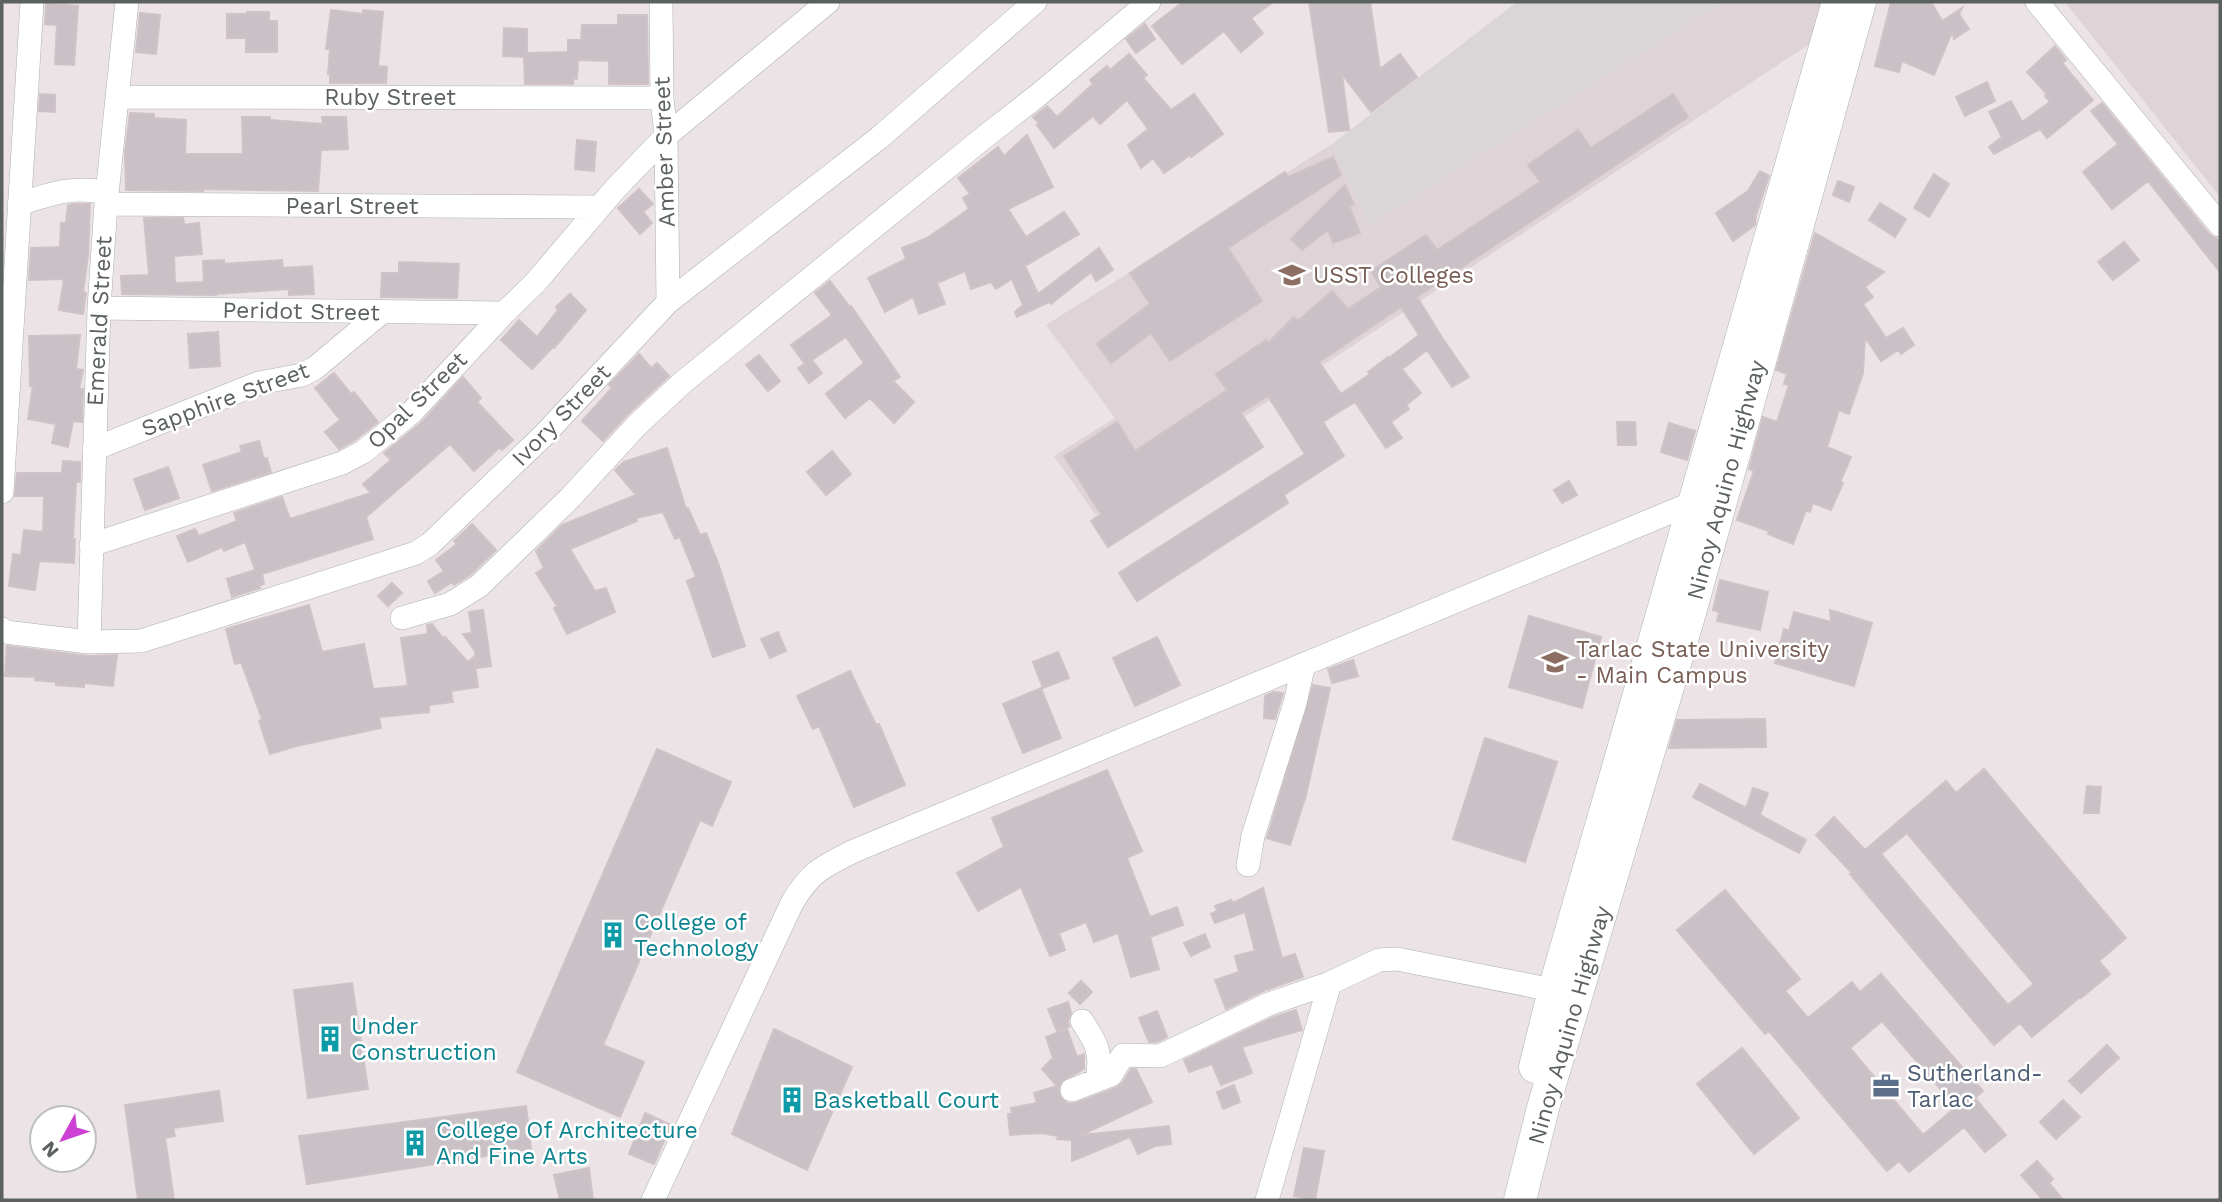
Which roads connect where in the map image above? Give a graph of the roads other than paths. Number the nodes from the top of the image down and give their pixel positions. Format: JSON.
{"nodes":[{"id":1,"x":32,"y":2,"type":"edge"},
{"id":2,"x":127,"y":2,"type":"edge"},
{"id":3,"x":661,"y":2,"type":"edge"},
{"id":4,"x":828,"y":2,"type":"edge"},
{"id":5,"x":1035,"y":2,"type":"edge"},
{"id":6,"x":1149,"y":2,"type":"edge"},
{"id":7,"x":1838,"y":2,"type":"edge"},
{"id":8,"x":1860,"y":2,"type":"edge"},
{"id":9,"x":2037,"y":2,"type":"edge"},
{"id":10,"x":118,"y":97,"type":"junction"},
{"id":11,"x":662,"y":98,"type":"junction"},
{"id":12,"x":666,"y":136,"type":"junction"},
{"id":13,"x":106,"y":199,"type":"junction"},
{"id":14,"x":19,"y":204,"type":"junction"},
{"id":15,"x":599,"y":207,"type":"junction"},
{"id":16,"x":2220,"y":225,"type":"edge"},
{"id":17,"x":668,"y":302,"type":"junction"},
{"id":18,"x":99,"y":308,"type":"junction"},
{"id":19,"x":382,"y":312,"type":"junction"},
{"id":20,"x":504,"y":313,"type":"junction"},
{"id":21,"x":94,"y":449,"type":"junction"},
{"id":22,"x":1716,"y":469,"type":"junction"},
{"id":23,"x":2,"y":492,"type":"edge"},
{"id":24,"x":1695,"y":502,"type":"junction"},
{"id":25,"x":91,"y":545,"type":"junction"},
{"id":26,"x":1682,"y":592,"type":"junction"},
{"id":27,"x":402,"y":618,"type":"dead end"},
{"id":28,"x":2,"y":629,"type":"edge"},
{"id":29,"x":89,"y":642,"type":"junction"},
{"id":30,"x":1304,"y":664,"type":"junction"},
{"id":31,"x":1248,"y":865,"type":"dead end"},
{"id":32,"x":1330,"y":984,"type":"junction"},
{"id":33,"x":1566,"y":993,"type":"junction"},
{"id":34,"x":1082,"y":1021,"type":"dead end"},
{"id":35,"x":1097,"y":1080,"type":"junction"},
{"id":36,"x":1072,"y":1090,"type":"dead end"},
{"id":37,"x":653,"y":1200,"type":"edge"},
{"id":38,"x":1266,"y":1200,"type":"edge"},
{"id":39,"x":1498,"y":1200,"type":"edge"},
{"id":40,"x":1520,"y":1200,"type":"edge"}],
"edges":[{"from":1,"to":14,"type":"street"},
{"from":2,"to":10,"type":"street","name":"Emerald Street"},
{"from":3,"to":11,"type":"street","name":"Amber Street"},
{"from":4,"to":12,"type":"street"},
{"from":5,"to":17,"type":"street","name":"Ivory Street"},
{"from":6,"to":27,"type":"street"},
{"from":7,"to":22,"type":"main road","name":"Ninoy Aquino Highway"},
{"from":8,"to":22,"type":"main road","name":"Ninoy Aquino Highway"},
{"from":9,"to":16,"type":"street"},
{"from":10,"to":11,"type":"street","name":"Ruby Street"},
{"from":10,"to":13,"type":"street","name":"Emerald Street"},
{"from":11,"to":12,"type":"street","name":"Amber Street"},
{"from":12,"to":15,"type":"street","name":"Opal Street"},
{"from":12,"to":17,"type":"street","name":"Amber Street"},
{"from":13,"to":14,"type":"street","name":"Pearl Street"},
{"from":13,"to":15,"type":"street","name":"Pearl Street"},
{"from":13,"to":18,"type":"street","name":"Emerald Street"},
{"from":14,"to":23,"type":"street"},
{"from":15,"to":20,"type":"street","name":"Opal Street"},
{"from":17,"to":29,"type":"street","name":"Ivory Street"},
{"from":18,"to":19,"type":"street","name":"Peridot Street"},
{"from":18,"to":21,"type":"street","name":"Emerald Street"},
{"from":19,"to":20,"type":"street","name":"Peridot Street"},
{"from":19,"to":21,"type":"street","name":"Sapphire Street"},
{"from":20,"to":25,"type":"street","name":"Opal Street"},
{"from":21,"to":25,"type":"street","name":"Emerald Street"},
{"from":22,"to":24,"type":"main road","name":"Ninoy Aquino Highway"},
{"from":22,"to":26,"type":"main road","name":"Ninoy Aquino Highway"},
{"from":24,"to":26,"type":"main road","name":"Ninoy Aquino Highway"},
{"from":24,"to":30,"type":"street"},
{"from":25,"to":29,"type":"street","name":"Emerald Street"},
{"from":26,"to":33,"type":"main road","name":"Ninoy Aquino Highway"},
{"from":28,"to":29,"type":"street","name":"Ivory Street"},
{"from":30,"to":31,"type":"street"},
{"from":30,"to":37,"type":"street"},
{"from":32,"to":33,"type":"street"},
{"from":32,"to":35,"type":"street"},
{"from":32,"to":38,"type":"street"},
{"from":33,"to":39,"type":"main road","name":"Ninoy Aquino Highway"},
{"from":33,"to":40,"type":"main road","name":"Ninoy Aquino Highway"},
{"from":34,"to":35,"type":"street"},
{"from":35,"to":36,"type":"street"}]}
